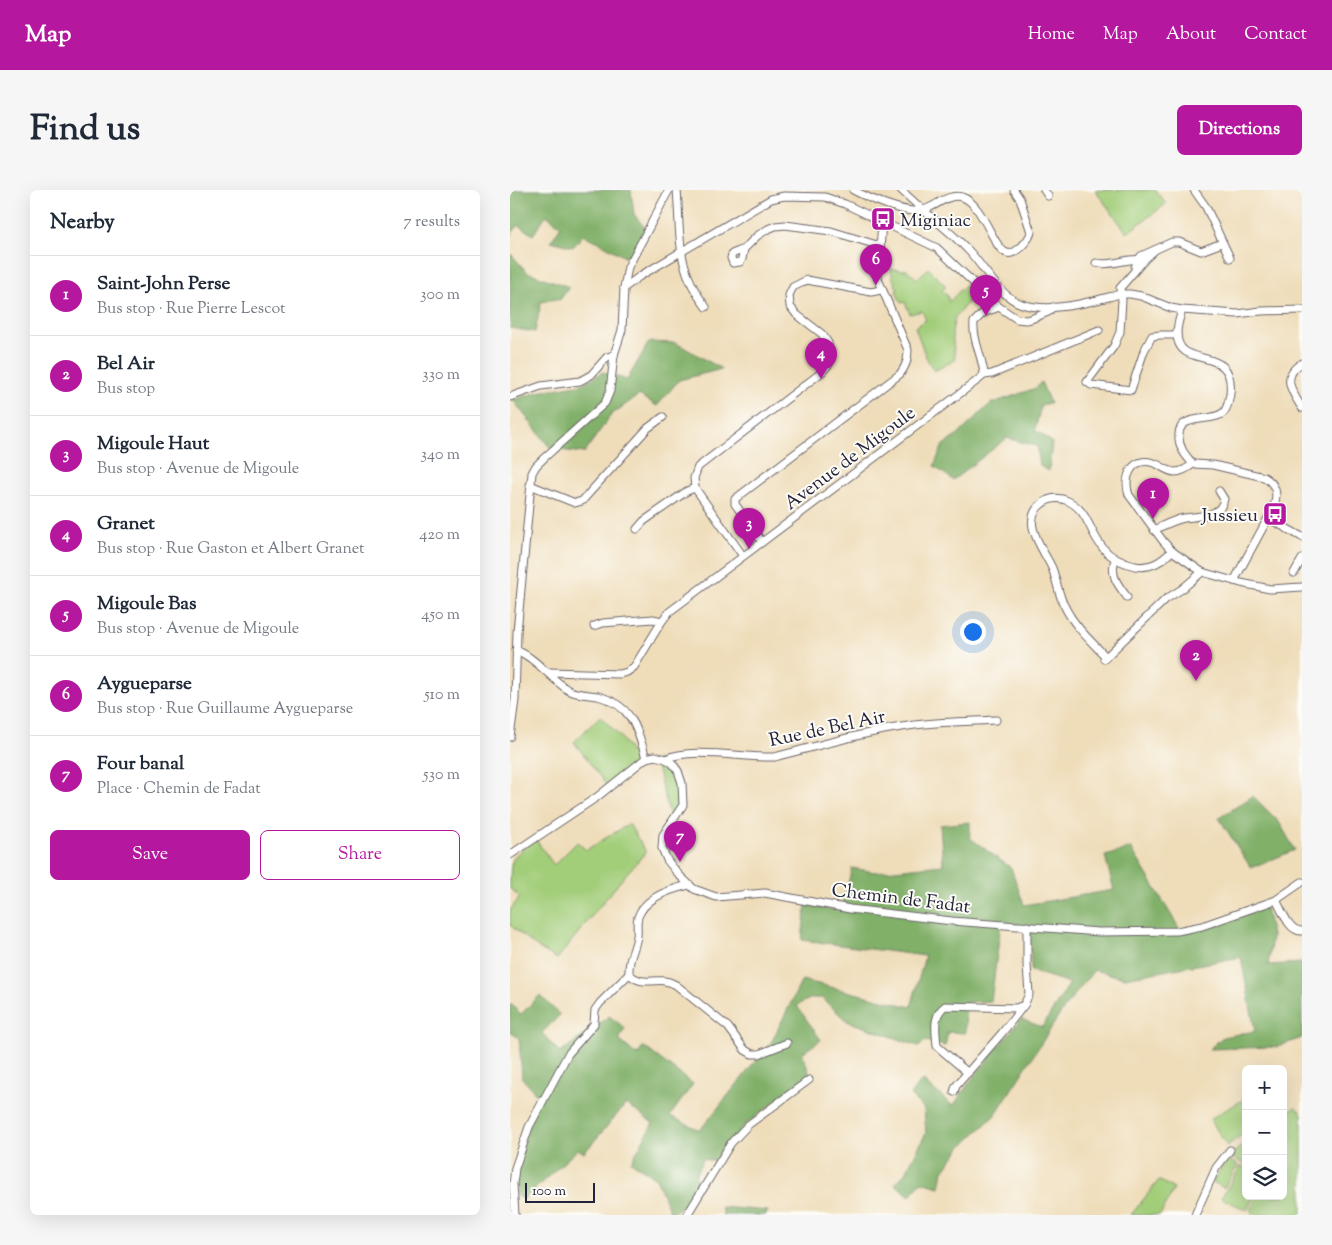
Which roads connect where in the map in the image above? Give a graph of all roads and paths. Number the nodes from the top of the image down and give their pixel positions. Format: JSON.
{"nodes":[{"id":1,"x":669,"y":190,"type":"edge"},
{"id":2,"x":677,"y":190,"type":"edge"},
{"id":3,"x":853,"y":190,"type":"edge"},
{"id":4,"x":901,"y":190,"type":"edge"},
{"id":5,"x":1014,"y":190,"type":"edge"},
{"id":6,"x":1194,"y":190,"type":"edge"},
{"id":7,"x":923,"y":210,"type":"junction"},
{"id":8,"x":882,"y":222,"type":"junction"},
{"id":9,"x":1222,"y":243,"type":"junction"},
{"id":10,"x":880,"y":246,"type":"junction"},
{"id":11,"x":744,"y":249,"type":"dead end"},
{"id":12,"x":681,"y":252,"type":"junction"},
{"id":13,"x":1230,"y":258,"type":"dead end"},
{"id":14,"x":1141,"y":260,"type":"junction"},
{"id":15,"x":1096,"y":263,"type":"dead end"},
{"id":16,"x":626,"y":275,"type":"junction"},
{"id":17,"x":640,"y":276,"type":"junction"},
{"id":18,"x":624,"y":288,"type":"junction"},
{"id":19,"x":881,"y":290,"type":"junction"},
{"id":20,"x":1120,"y":294,"type":"junction"},
{"id":21,"x":706,"y":307,"type":"dead end"},
{"id":22,"x":1000,"y":307,"type":"junction"},
{"id":23,"x":1053,"y":307,"type":"junction"},
{"id":24,"x":1182,"y":310,"type":"junction"},
{"id":25,"x":1302,"y":310,"type":"edge"},
{"id":26,"x":1099,"y":330,"type":"dead end"},
{"id":27,"x":1178,"y":335,"type":"junction"},
{"id":28,"x":614,"y":355,"type":"junction"},
{"id":29,"x":1302,"y":363,"type":"edge"},
{"id":30,"x":984,"y":374,"type":"junction"},
{"id":31,"x":510,"y":397,"type":"edge"},
{"id":32,"x":1302,"y":408,"type":"edge"},
{"id":33,"x":663,"y":418,"type":"dead end"},
{"id":34,"x":1193,"y":464,"type":"junction"},
{"id":35,"x":530,"y":485,"type":"junction"},
{"id":36,"x":694,"y":488,"type":"junction"},
{"id":37,"x":1219,"y":491,"type":"dead end"},
{"id":38,"x":1268,"y":518,"type":"junction"},
{"id":39,"x":637,"y":529,"type":"dead end"},
{"id":40,"x":1154,"y":530,"type":"junction"},
{"id":41,"x":1302,"y":537,"type":"edge"},
{"id":42,"x":762,"y":542,"type":"junction"},
{"id":43,"x":1172,"y":550,"type":"junction"},
{"id":44,"x":743,"y":556,"type":"junction"},
{"id":45,"x":1115,"y":559,"type":"junction"},
{"id":46,"x":1302,"y":559,"type":"edge"},
{"id":47,"x":1202,"y":572,"type":"junction"},
{"id":48,"x":1294,"y":573,"type":"dead end"},
{"id":49,"x":1234,"y":581,"type":"junction"},
{"id":50,"x":1302,"y":587,"type":"edge"},
{"id":51,"x":1127,"y":597,"type":"dead end"},
{"id":52,"x":662,"y":621,"type":"junction"},
{"id":53,"x":594,"y":626,"type":"dead end"},
{"id":54,"x":514,"y":633,"type":"edge"},
{"id":55,"x":516,"y":650,"type":"junction"},
{"id":56,"x":548,"y":672,"type":"junction"},
{"id":57,"x":562,"y":673,"type":"junction"},
{"id":58,"x":563,"y":686,"type":"junction"},
{"id":59,"x":996,"y":720,"type":"dead end"},
{"id":60,"x":510,"y":737,"type":"edge"},
{"id":61,"x":646,"y":758,"type":"junction"},
{"id":62,"x":666,"y":759,"type":"junction"},
{"id":63,"x":510,"y":854,"type":"edge"},
{"id":64,"x":1302,"y":882,"type":"edge"},
{"id":65,"x":689,"y":885,"type":"junction"},
{"id":66,"x":1276,"y":900,"type":"junction"},
{"id":67,"x":1027,"y":926,"type":"junction"},
{"id":68,"x":1302,"y":930,"type":"edge"},
{"id":69,"x":629,"y":974,"type":"junction"},
{"id":70,"x":1024,"y":1006,"type":"junction"},
{"id":71,"x":788,"y":1043,"type":"dead end"},
{"id":72,"x":968,"y":1073,"type":"junction"},
{"id":73,"x":809,"y":1080,"type":"dead end"},
{"id":74,"x":954,"y":1092,"type":"dead end"},
{"id":75,"x":1230,"y":1150,"type":"dead end"},
{"id":76,"x":515,"y":1215,"type":"edge"},
{"id":77,"x":687,"y":1215,"type":"edge"},
{"id":78,"x":1195,"y":1215,"type":"edge"}],
"edges":[{"from":1,"to":16,"type":"street"},
{"from":2,"to":12,"type":"street"},
{"from":3,"to":7,"type":"street"},
{"from":4,"to":7,"type":"street"},
{"from":5,"to":7,"type":"street"},
{"from":6,"to":9,"type":"street"},
{"from":7,"to":23,"type":"street"},
{"from":8,"to":10,"type":"street"},
{"from":8,"to":12,"type":"street"},
{"from":8,"to":22,"type":"street"},
{"from":9,"to":13,"type":"street"},
{"from":9,"to":14,"type":"street"},
{"from":10,"to":11,"type":"street"},
{"from":10,"to":19,"type":"street"},
{"from":12,"to":17,"type":"street"},
{"from":12,"to":21,"type":"street"},
{"from":14,"to":15,"type":"street"},
{"from":14,"to":20,"type":"street"},
{"from":16,"to":17,"type":"street"},
{"from":16,"to":18,"type":"street"},
{"from":17,"to":18,"type":"street"},
{"from":18,"to":28,"type":"street"},
{"from":19,"to":36,"type":"street"},
{"from":19,"to":42,"type":"street"},
{"from":20,"to":23,"type":"street"},
{"from":20,"to":24,"type":"street"},
{"from":20,"to":27,"type":"street"},
{"from":22,"to":23,"type":"street"},
{"from":22,"to":30,"type":"street"},
{"from":24,"to":25,"type":"street"},
{"from":24,"to":27,"type":"street"},
{"from":26,"to":30,"type":"street"},
{"from":27,"to":34,"type":"street"},
{"from":28,"to":31,"type":"street"},
{"from":28,"to":35,"type":"street"},
{"from":29,"to":32,"type":"street"},
{"from":30,"to":42,"type":"street","name":"Avenue de Migoule"},
{"from":33,"to":35,"type":"street"},
{"from":34,"to":38,"type":"street"},
{"from":34,"to":40,"type":"street"},
{"from":35,"to":54,"type":"street"},
{"from":36,"to":39,"type":"street"},
{"from":36,"to":44,"type":"street"},
{"from":37,"to":40,"type":"street"},
{"from":38,"to":41,"type":"street"},
{"from":38,"to":49,"type":"street"},
{"from":40,"to":43,"type":"street"},
{"from":42,"to":44,"type":"street","name":"Avenue de Migoule"},
{"from":43,"to":45,"type":"street"},
{"from":43,"to":47,"type":"street"},
{"from":44,"to":52,"type":"street","name":"Avenue de Migoule"},
{"from":45,"to":47,"type":"street"},
{"from":45,"to":51,"type":"street"},
{"from":46,"to":48,"type":"street"},
{"from":47,"to":49,"type":"street"},
{"from":49,"to":50,"type":"street"},
{"from":52,"to":53,"type":"street"},
{"from":52,"to":57,"type":"street","name":"Avenue de Migoule"},
{"from":54,"to":55,"type":"street"},
{"from":55,"to":56,"type":"street"},
{"from":55,"to":60,"type":"street"},
{"from":56,"to":57,"type":"street","name":"Avenue de Migoule"},
{"from":56,"to":58,"type":"street"},
{"from":57,"to":58,"type":"street"},
{"from":58,"to":61,"type":"street"},
{"from":59,"to":62,"type":"street","name":"Rue de Bel Air"},
{"from":61,"to":62,"type":"street"},
{"from":61,"to":63,"type":"street"},
{"from":62,"to":65,"type":"street","name":"Chemin de Fadat"},
{"from":64,"to":66,"type":"street","name":"Chemin de Fadat"},
{"from":65,"to":67,"type":"street","name":"Chemin de Fadat"},
{"from":65,"to":69,"type":"street"},
{"from":66,"to":67,"type":"street","name":"Chemin de Fadat"},
{"from":66,"to":68,"type":"street"},
{"from":67,"to":70,"type":"street"},
{"from":69,"to":71,"type":"street"},
{"from":69,"to":76,"type":"street"},
{"from":70,"to":72,"type":"street"},
{"from":70,"to":72,"type":"street"},
{"from":72,"to":74,"type":"street"},
{"from":73,"to":77,"type":"street"},
{"from":75,"to":78,"type":"street"}]}
